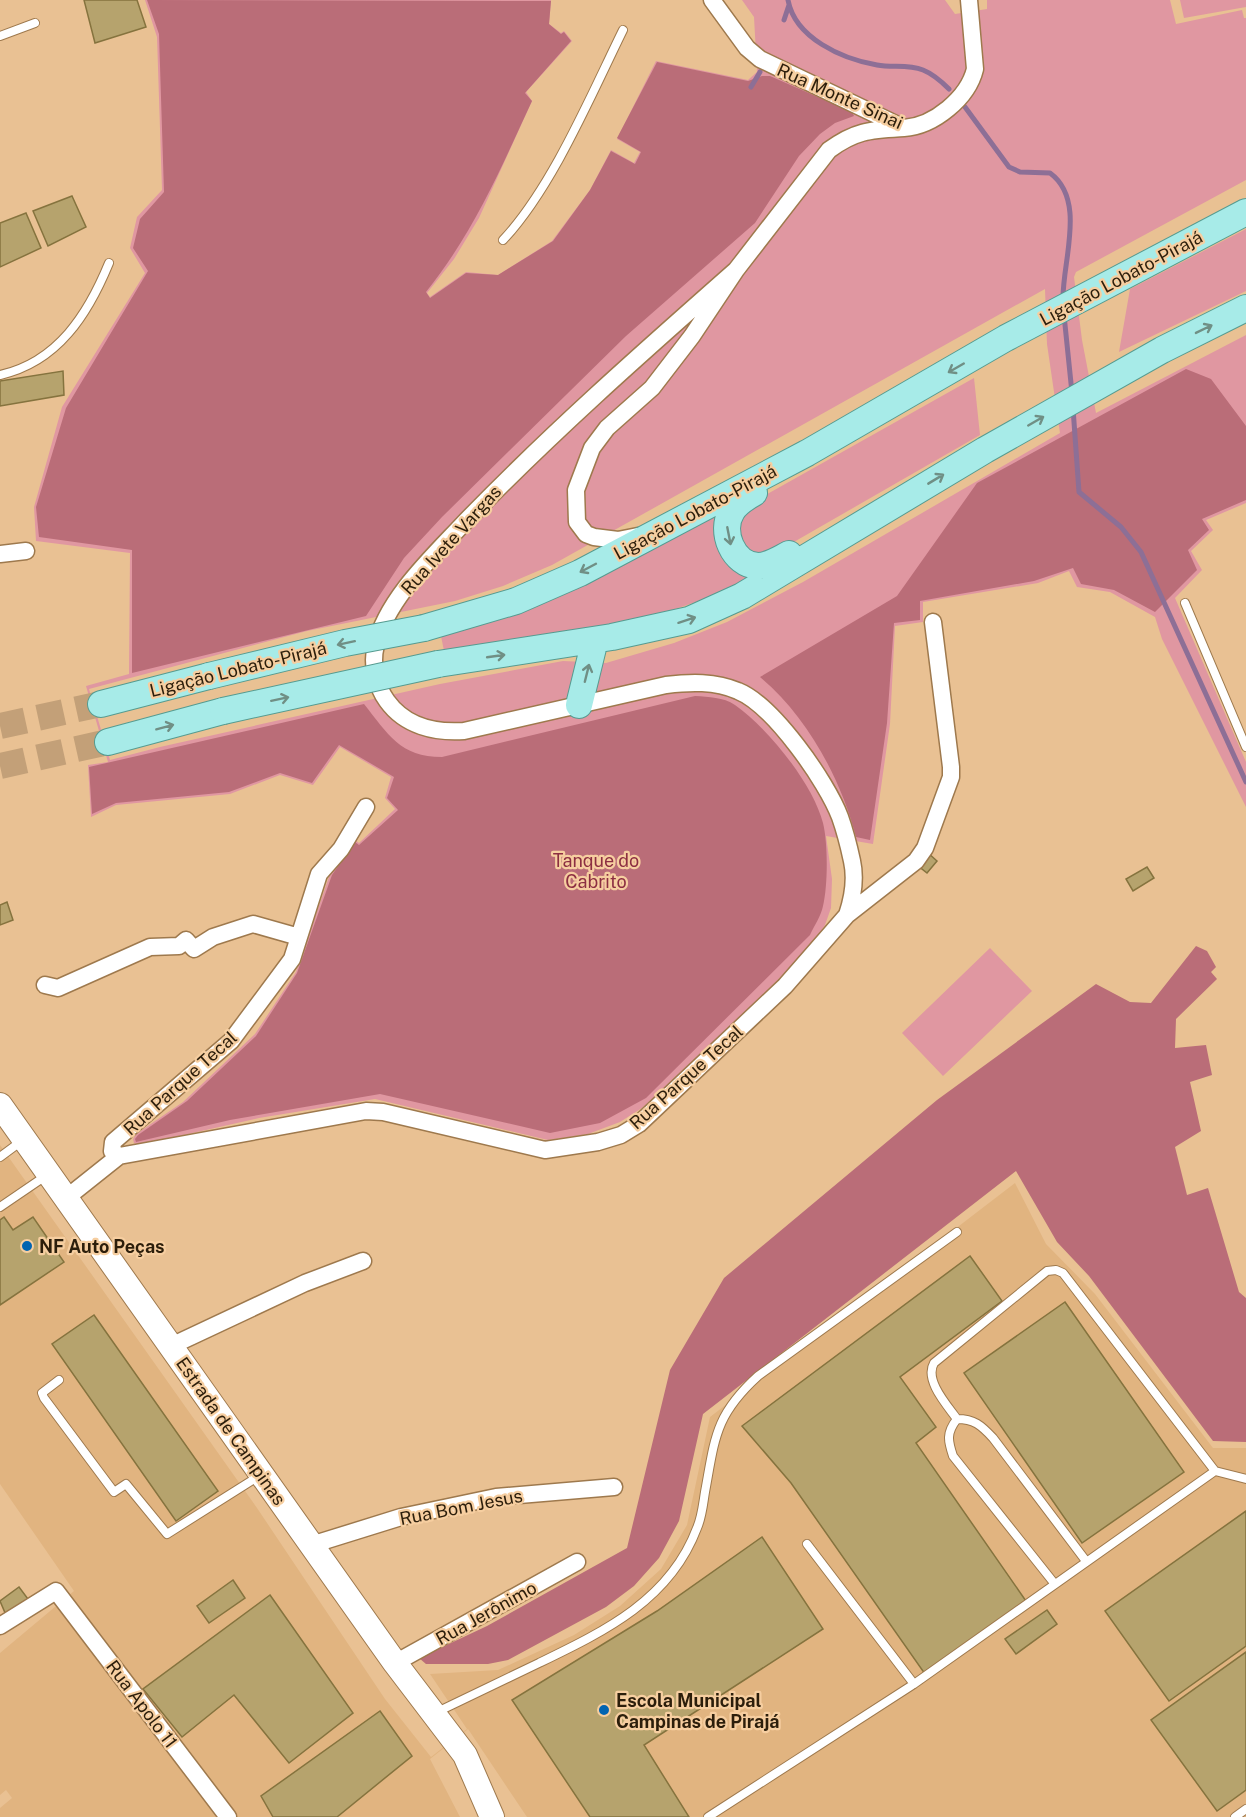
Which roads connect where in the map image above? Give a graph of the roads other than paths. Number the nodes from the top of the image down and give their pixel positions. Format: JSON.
{"nodes":[{"id":1,"x":712,"y":0,"type":"edge"},
{"id":2,"x":969,"y":0,"type":"edge"},
{"id":3,"x":34,"y":23,"type":"dead end"},
{"id":4,"x":623,"y":30,"type":"dead end"},
{"id":5,"x":0,"y":36,"type":"edge"},
{"id":6,"x":904,"y":128,"type":"junction"},
{"id":7,"x":1243,"y":214,"type":"edge"},
{"id":8,"x":503,"y":240,"type":"dead end"},
{"id":9,"x":109,"y":263,"type":"dead end"},
{"id":10,"x":736,"y":270,"type":"junction"},
{"id":11,"x":1246,"y":308,"type":"edge"},
{"id":12,"x":0,"y":375,"type":"edge"},
{"id":13,"x":807,"y":453,"type":"junction"},
{"id":14,"x":886,"y":509,"type":"junction"},
{"id":15,"x":659,"y":532,"type":"junction"},
{"id":16,"x":26,"y":551,"type":"dead end"},
{"id":17,"x":0,"y":554,"type":"edge"},
{"id":18,"x":1185,"y":603,"type":"dead end"},
{"id":19,"x":933,"y":622,"type":"dead end"},
{"id":20,"x":595,"y":640,"type":"junction"},
{"id":21,"x":101,"y":705,"type":"tunnel mouth"},
{"id":22,"x":579,"y":705,"type":"junction"},
{"id":23,"x":108,"y":742,"type":"tunnel mouth"},
{"id":24,"x":1246,"y":747,"type":"edge"},
{"id":25,"x":366,"y":807,"type":"dead end"},
{"id":26,"x":847,"y":915,"type":"junction"},
{"id":27,"x":299,"y":937,"type":"junction"},
{"id":28,"x":45,"y":984,"type":"dead end"},
{"id":29,"x":0,"y":1105,"type":"edge"},
{"id":30,"x":24,"y":1140,"type":"junction"},
{"id":31,"x":119,"y":1156,"type":"junction"},
{"id":32,"x":0,"y":1157,"type":"edge"},
{"id":33,"x":48,"y":1175,"type":"junction"},
{"id":34,"x":65,"y":1199,"type":"junction"},
{"id":35,"x":0,"y":1207,"type":"edge"},
{"id":36,"x":957,"y":1232,"type":"dead end"},
{"id":37,"x":363,"y":1262,"type":"dead end"},
{"id":38,"x":171,"y":1346,"type":"junction"},
{"id":39,"x":59,"y":1380,"type":"dead end"},
{"id":40,"x":957,"y":1419,"type":"junction"},
{"id":41,"x":1215,"y":1471,"type":"junction"},
{"id":42,"x":261,"y":1475,"type":"junction"},
{"id":43,"x":1246,"y":1479,"type":"edge"},
{"id":44,"x":614,"y":1487,"type":"dead end"},
{"id":45,"x":807,"y":1544,"type":"dead end"},
{"id":46,"x":311,"y":1545,"type":"junction"},
{"id":47,"x":1086,"y":1561,"type":"junction"},
{"id":48,"x":577,"y":1563,"type":"dead end"},
{"id":49,"x":1054,"y":1583,"type":"junction"},
{"id":50,"x":0,"y":1626,"type":"edge"},
{"id":51,"x":395,"y":1663,"type":"junction"},
{"id":52,"x":914,"y":1684,"type":"junction"},
{"id":53,"x":434,"y":1714,"type":"junction"},
{"id":54,"x":478,"y":1783,"type":"junction"},
{"id":55,"x":1246,"y":1809,"type":"edge"},
{"id":56,"x":228,"y":1817,"type":"edge"},
{"id":57,"x":492,"y":1817,"type":"edge"},
{"id":58,"x":506,"y":1817,"type":"edge"},
{"id":59,"x":708,"y":1817,"type":"edge"},
{"id":60,"x":1235,"y":1817,"type":"edge"}],
"edges":[{"from":1,"to":6,"type":"street","name":"Rua Monte Sinai"},
{"from":2,"to":6,"type":"street","name":"Rua Monte Sinai"},
{"from":3,"to":5,"type":"lane"},
{"from":4,"to":8,"type":"lane"},
{"from":6,"to":10,"type":"street","name":"Rua Ivete Vargas"},
{"from":7,"to":13,"type":"main road","name":"Ligação Lobato-Pirajá","one_way":true},
{"from":9,"to":12,"type":"lane"},
{"from":10,"to":15,"type":"street","name":"Rua Ivete Vargas"},
{"from":10,"to":22,"type":"street","name":"Rua Ivete Vargas"},
{"from":14,"to":11,"type":"main road","name":"Ligação Lobato-Pirajá","one_way":true},
{"from":13,"to":14,"type":"main road","one_way":true},
{"from":13,"to":15,"type":"main road","name":"Ligação Lobato-Pirajá"},
{"from":20,"to":14,"type":"main road","name":"Ligação Lobato-Pirajá","one_way":true},
{"from":15,"to":21,"type":"main road","name":"Ligação Lobato-Pirajá","one_way":true,"bridge":true},
{"from":16,"to":17,"type":"street"},
{"from":18,"to":24,"type":"lane"},
{"from":19,"to":26,"type":"street","name":"Rua Parque Tecal"},
{"from":22,"to":20,"type":"main road","one_way":true},
{"from":23,"to":20,"type":"main road","name":"Ligação Lobato-Pirajá","one_way":true,"bridge":true},
{"from":22,"to":26,"type":"street","name":"Rua Ivete Vargas"},
{"from":25,"to":27,"type":"street"},
{"from":26,"to":31,"type":"street","name":"Rua Parque Tecal"},
{"from":27,"to":28,"type":"street"},
{"from":27,"to":31,"type":"street","name":"Rua Parque Tecal"},
{"from":29,"to":30,"type":"main road","name":"Estrada de Campinas"},
{"from":30,"to":32,"type":"lane"},
{"from":30,"to":33,"type":"main road","name":"Estrada de Campinas"},
{"from":31,"to":34,"type":"street","name":"Rua Parque Tecal"},
{"from":33,"to":34,"type":"main road","name":"Estrada de Campinas"},
{"from":33,"to":35,"type":"lane"},
{"from":34,"to":38,"type":"main road","name":"Estrada de Campinas"},
{"from":36,"to":53,"type":"lane"},
{"from":37,"to":38,"type":"street"},
{"from":38,"to":42,"type":"main road","name":"Estrada de Campinas"},
{"from":39,"to":42,"type":"lane"},
{"from":40,"to":41,"type":"lane"},
{"from":40,"to":47,"type":"lane"},
{"from":40,"to":49,"type":"lane"},
{"from":41,"to":43,"type":"lane"},
{"from":41,"to":47,"type":"lane"},
{"from":42,"to":46,"type":"main road","name":"Estrada de Campinas"},
{"from":44,"to":46,"type":"street","name":"Rua Bom Jesus"},
{"from":45,"to":52,"type":"lane"},
{"from":46,"to":51,"type":"main road","name":"Estrada de Campinas"},
{"from":47,"to":49,"type":"lane"},
{"from":48,"to":51,"type":"street","name":"Rua Jerônimo"},
{"from":49,"to":52,"type":"lane"},
{"from":50,"to":56,"type":"street","name":"Rua Apolo 11"},
{"from":51,"to":53,"type":"main road","name":"Estrada de Campinas"},
{"from":52,"to":59,"type":"lane"},
{"from":53,"to":54,"type":"main road","name":"Estrada de Campinas"},
{"from":54,"to":57,"type":"main road","name":"Estrada de Campinas"},
{"from":54,"to":58,"type":"street"},
{"from":55,"to":60,"type":"lane"}]}
